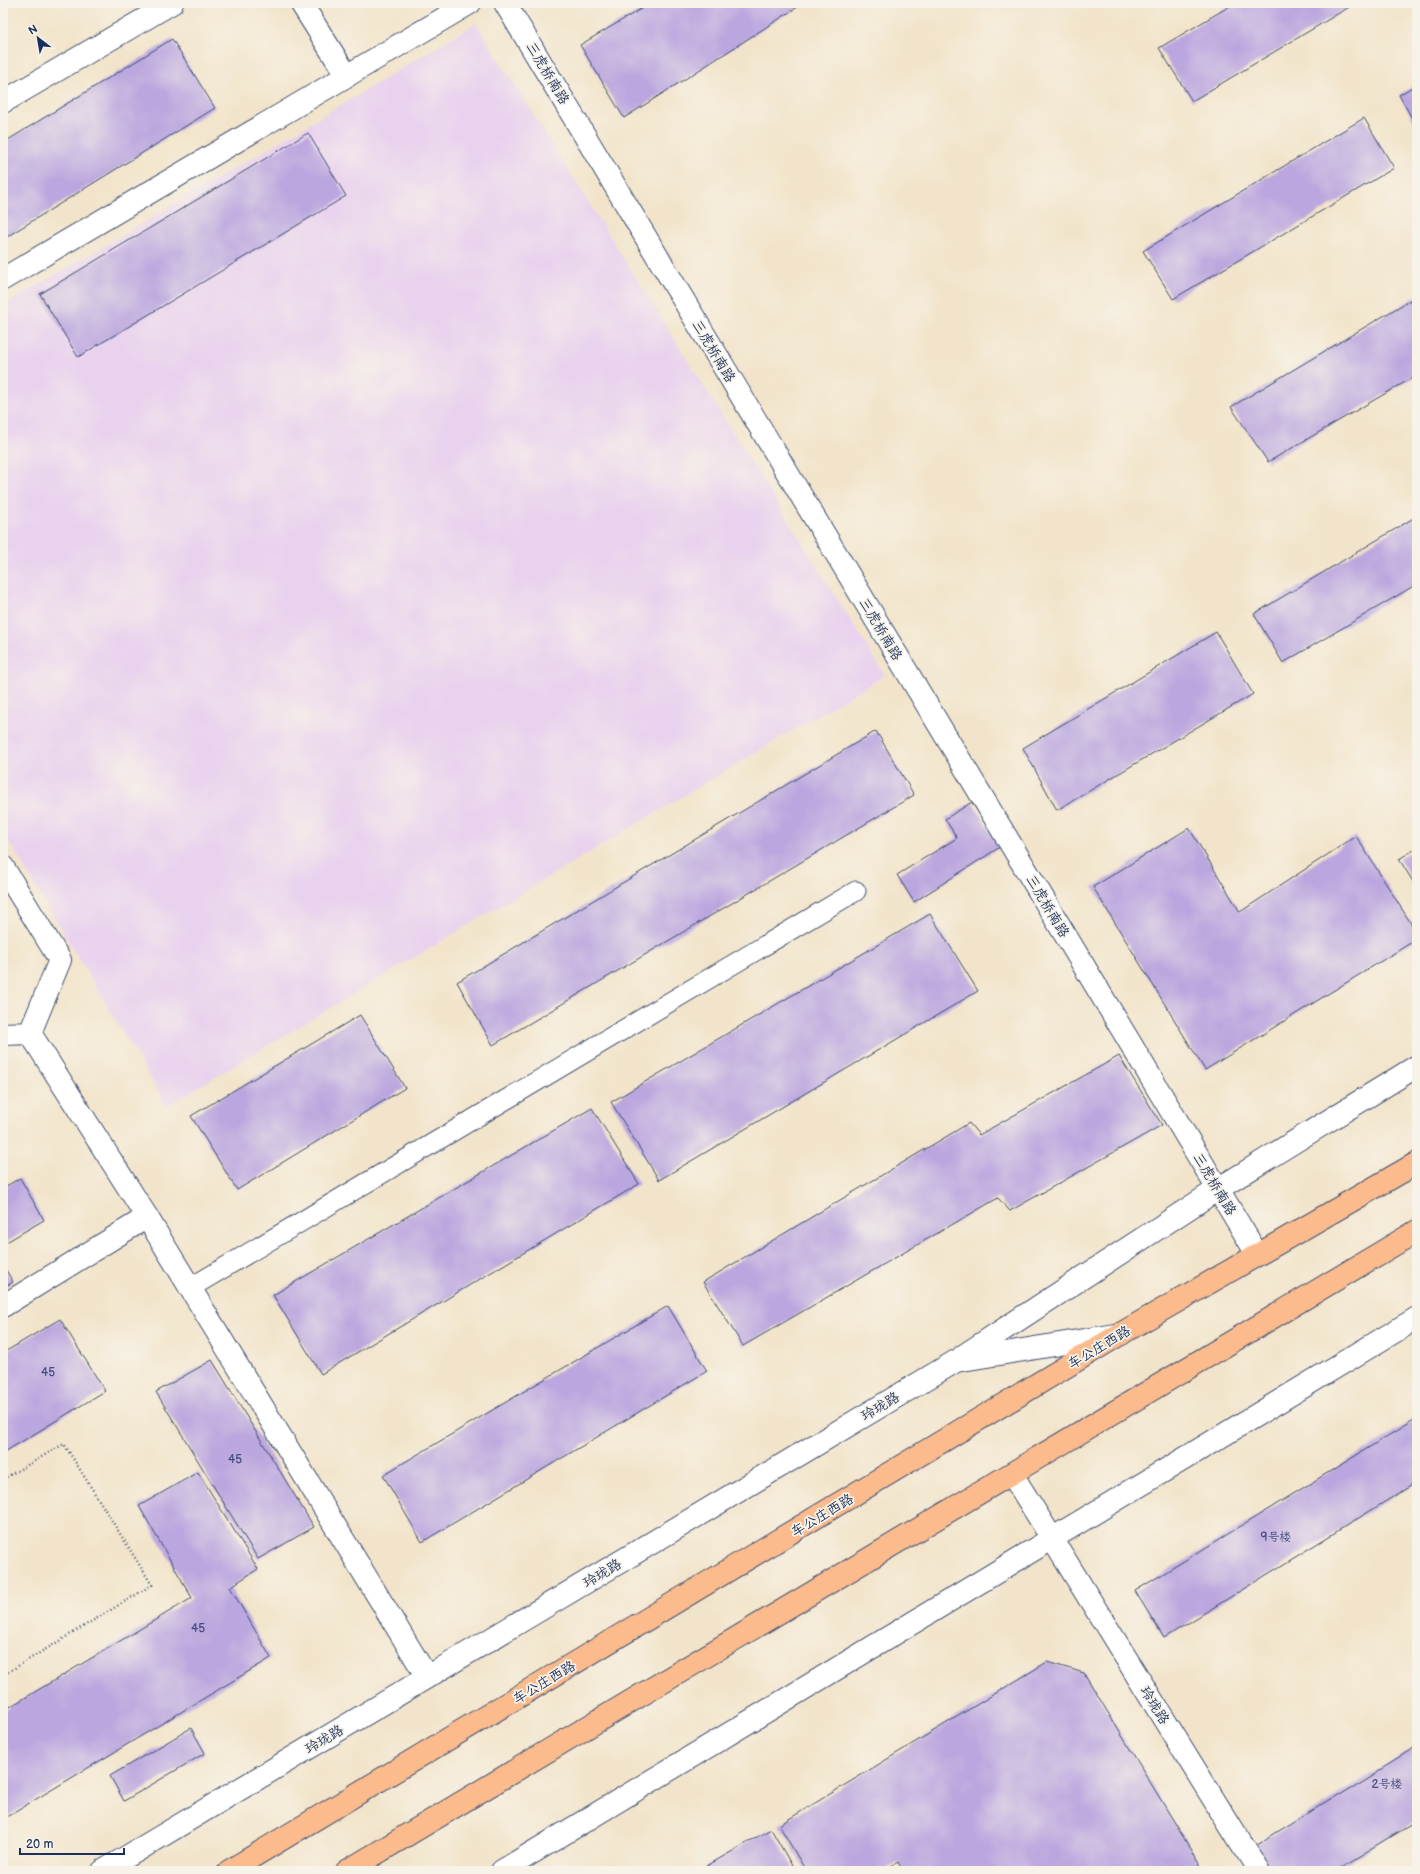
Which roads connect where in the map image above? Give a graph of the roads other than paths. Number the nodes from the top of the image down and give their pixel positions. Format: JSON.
{"nodes":[{"id":1,"x":172,"y":3,"type":"edge"},
{"id":2,"x":301,"y":3,"type":"edge"},
{"id":3,"x":470,"y":3,"type":"edge"},
{"id":4,"x":505,"y":3,"type":"edge"},
{"id":5,"x":347,"y":76,"type":"junction"},
{"id":6,"x":3,"y":102,"type":"edge"},
{"id":7,"x":3,"y":279,"type":"edge"},
{"id":8,"x":3,"y":867,"type":"edge"},
{"id":9,"x":856,"y":891,"type":"dead end"},
{"id":10,"x":30,"y":1033,"type":"junction"},
{"id":11,"x":3,"y":1034,"type":"edge"},
{"id":12,"x":1417,"y":1066,"type":"edge"},
{"id":13,"x":1417,"y":1163,"type":"edge"},
{"id":14,"x":1218,"y":1188,"type":"junction"},
{"id":15,"x":147,"y":1217,"type":"junction"},
{"id":16,"x":1417,"y":1232,"type":"edge"},
{"id":17,"x":1257,"y":1254,"type":"junction"},
{"id":18,"x":190,"y":1288,"type":"junction"},
{"id":19,"x":3,"y":1306,"type":"edge"},
{"id":20,"x":1417,"y":1318,"type":"edge"},
{"id":21,"x":1122,"y":1333,"type":"junction"},
{"id":22,"x":956,"y":1361,"type":"junction"},
{"id":23,"x":1012,"y":1474,"type":"junction"},
{"id":24,"x":1052,"y":1539,"type":"junction"},
{"id":25,"x":427,"y":1677,"type":"junction"},
{"id":26,"x":104,"y":1871,"type":"edge"},
{"id":27,"x":229,"y":1871,"type":"edge"},
{"id":28,"x":347,"y":1871,"type":"edge"},
{"id":29,"x":502,"y":1871,"type":"edge"},
{"id":30,"x":1258,"y":1871,"type":"edge"}],
"edges":[{"from":1,"to":6,"type":"street"},
{"from":2,"to":5,"type":"street"},
{"from":3,"to":5,"type":"street"},
{"from":4,"to":14,"type":"street","name":"三虎桥南路"},
{"from":5,"to":7,"type":"street"},
{"from":8,"to":10,"type":"street"},
{"from":9,"to":18,"type":"lane"},
{"from":10,"to":11,"type":"street"},
{"from":10,"to":15,"type":"street"},
{"from":12,"to":14,"type":"street"},
{"from":13,"to":17,"type":"main road","name":"车公庄西路"},
{"from":14,"to":17,"type":"street","name":"三虎桥南路"},
{"from":14,"to":22,"type":"street"},
{"from":15,"to":18,"type":"street"},
{"from":15,"to":19,"type":"street"},
{"from":16,"to":23,"type":"main road"},
{"from":17,"to":21,"type":"main road","name":"车公庄西路"},
{"from":18,"to":25,"type":"street"},
{"from":20,"to":24,"type":"street"},
{"from":21,"to":22,"type":"street","name":"玲珑路"},
{"from":21,"to":27,"type":"main road","name":"车公庄西路"},
{"from":22,"to":25,"type":"street","name":"玲珑路"},
{"from":23,"to":24,"type":"street","name":"玲珑路"},
{"from":23,"to":28,"type":"main road"},
{"from":24,"to":29,"type":"street"},
{"from":24,"to":30,"type":"street","name":"玲珑路"},
{"from":25,"to":26,"type":"street","name":"玲珑路"}]}
